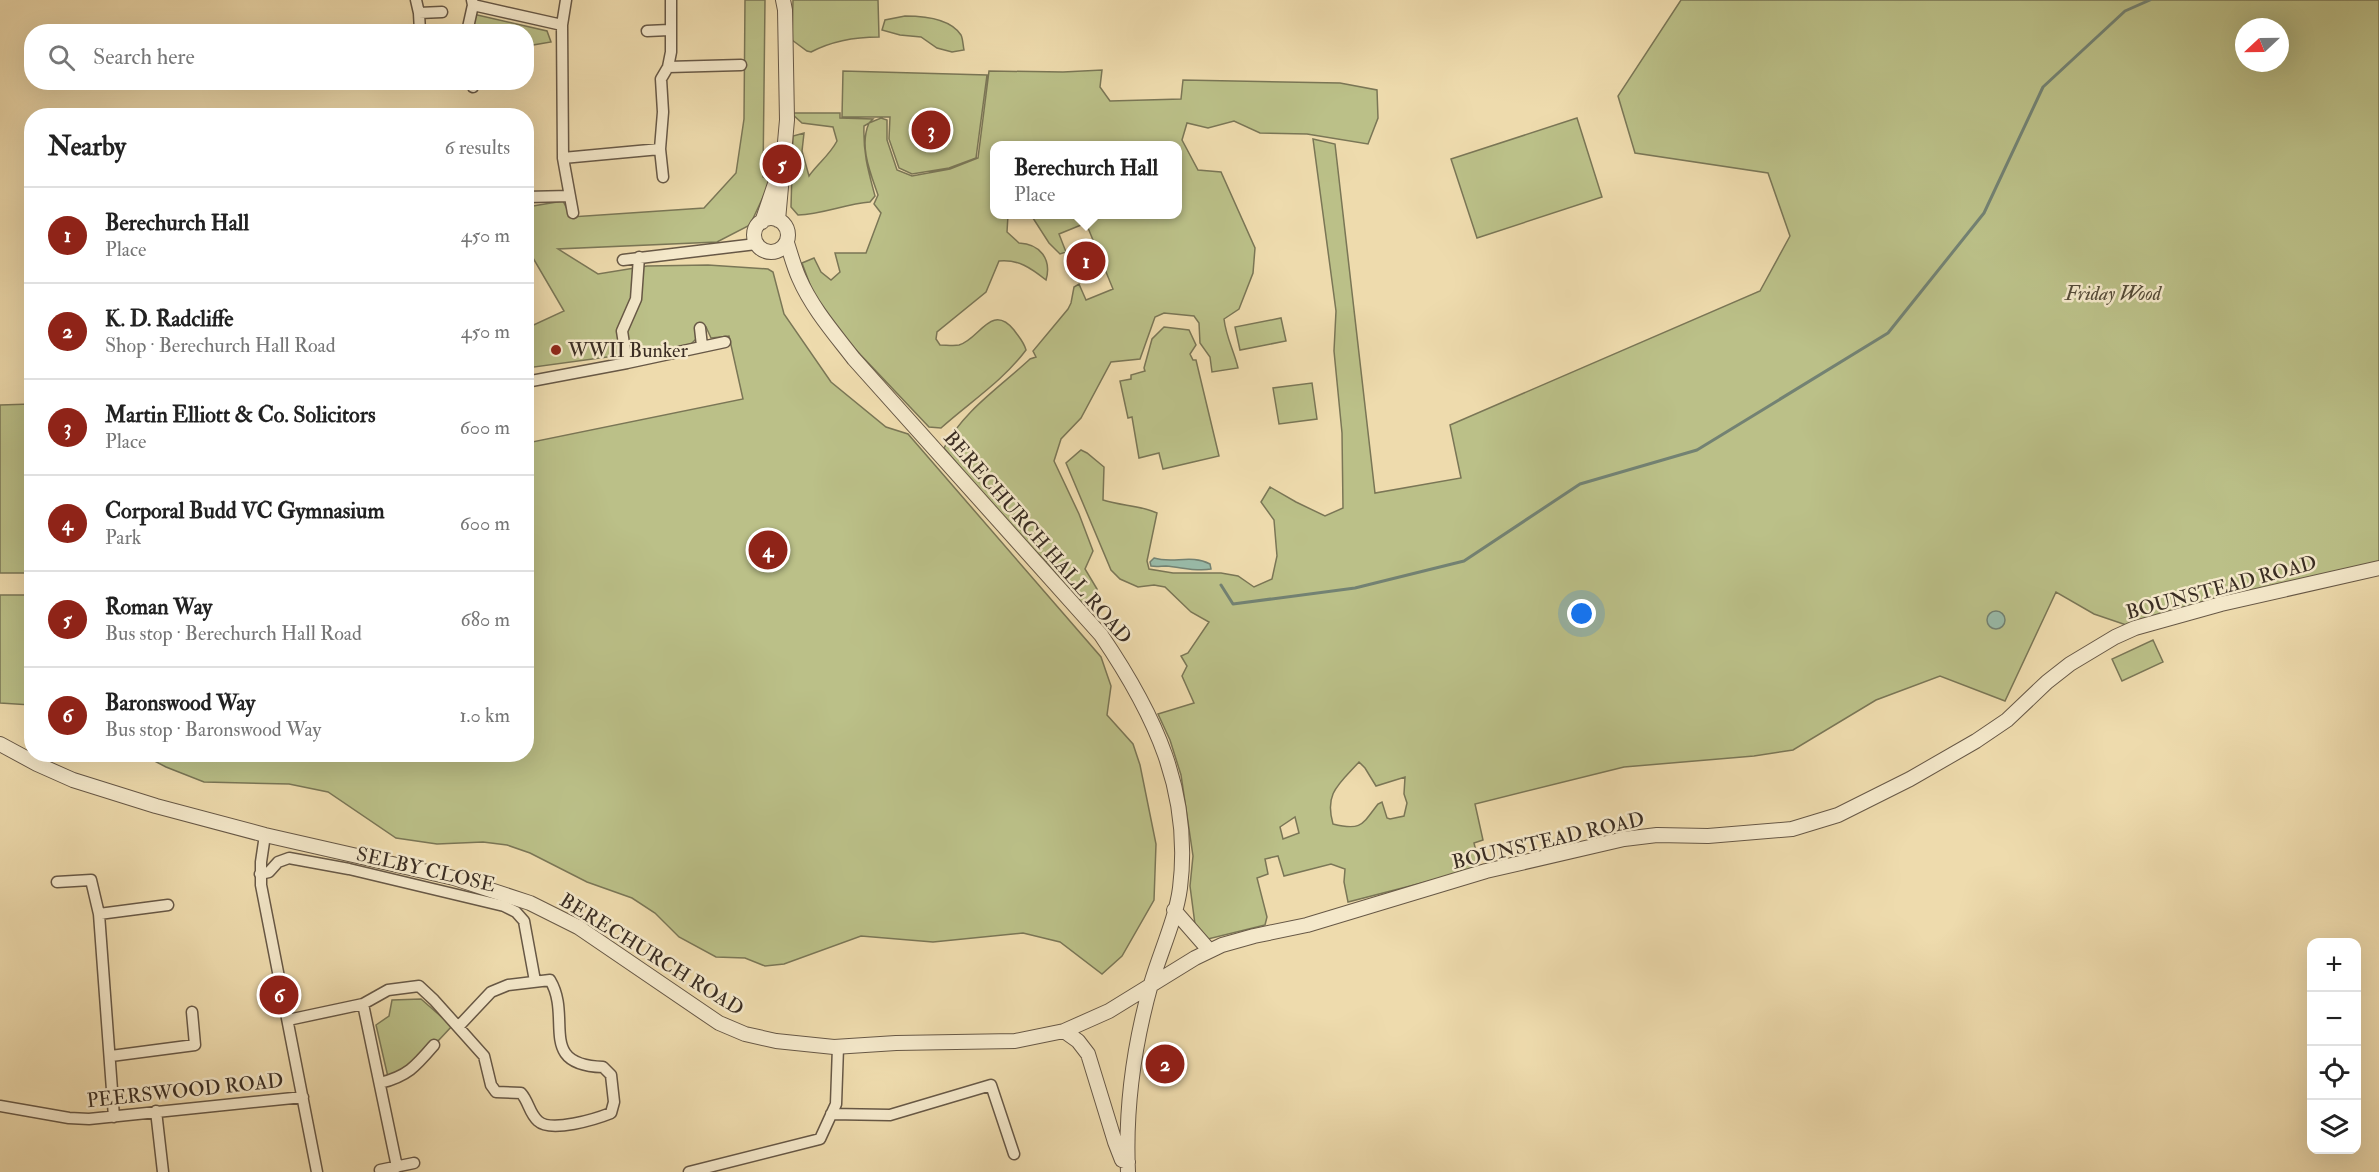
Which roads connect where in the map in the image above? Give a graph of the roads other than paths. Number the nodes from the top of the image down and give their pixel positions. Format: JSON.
{"nodes":[{"id":1,"x":416,"y":0,"type":"edge"},
{"id":2,"x":566,"y":0,"type":"edge"},
{"id":3,"x":670,"y":0,"type":"edge"},
{"id":4,"x":472,"y":3,"type":"edge"},
{"id":5,"x":785,"y":3,"type":"edge"},
{"id":6,"x":442,"y":12,"type":"dead end"},
{"id":7,"x":419,"y":13,"type":"junction"},
{"id":8,"x":420,"y":24,"type":"edge"},
{"id":9,"x":468,"y":24,"type":"edge"},
{"id":10,"x":562,"y":25,"type":"junction"},
{"id":11,"x":669,"y":30,"type":"junction"},
{"id":12,"x":647,"y":31,"type":"dead end"},
{"id":13,"x":741,"y":65,"type":"dead end"},
{"id":14,"x":668,"y":67,"type":"junction"},
{"id":15,"x":660,"y":149,"type":"junction"},
{"id":16,"x":563,"y":158,"type":"junction"},
{"id":17,"x":782,"y":168,"type":"junction"},
{"id":18,"x":663,"y":177,"type":"dead end"},
{"id":19,"x":534,"y":196,"type":"edge"},
{"id":20,"x":570,"y":196,"type":"junction"},
{"id":21,"x":573,"y":213,"type":"dead end"},
{"id":22,"x":778,"y":220,"type":"junction"},
{"id":23,"x":762,"y":222,"type":"junction"},
{"id":24,"x":756,"y":244,"type":"junction"},
{"id":25,"x":781,"y":247,"type":"junction"},
{"id":26,"x":639,"y":257,"type":"junction"},
{"id":27,"x":623,"y":260,"type":"dead end"},
{"id":28,"x":700,"y":328,"type":"dead end"},
{"id":29,"x":725,"y":342,"type":"dead end"},
{"id":30,"x":702,"y":346,"type":"junction"},
{"id":31,"x":627,"y":363,"type":"junction"},
{"id":32,"x":534,"y":380,"type":"edge"},
{"id":33,"x":2379,"y":568,"type":"edge"},
{"id":34,"x":0,"y":744,"type":"edge"},
{"id":35,"x":24,"y":757,"type":"edge"},
{"id":36,"x":33,"y":762,"type":"edge"},
{"id":37,"x":265,"y":835,"type":"junction"},
{"id":38,"x":260,"y":874,"type":"junction"},
{"id":39,"x":57,"y":882,"type":"dead end"},
{"id":40,"x":168,"y":905,"type":"dead end"},
{"id":41,"x":1174,"y":910,"type":"junction"},
{"id":42,"x":99,"y":914,"type":"junction"},
{"id":43,"x":1209,"y":950,"type":"junction"},
{"id":44,"x":535,"y":981,"type":"junction"},
{"id":45,"x":1151,"y":985,"type":"junction"},
{"id":46,"x":363,"y":1004,"type":"junction"},
{"id":47,"x":1122,"y":1004,"type":"junction"},
{"id":48,"x":192,"y":1012,"type":"dead end"},
{"id":49,"x":1144,"y":1014,"type":"junction"},
{"id":50,"x":288,"y":1020,"type":"junction"},
{"id":51,"x":459,"y":1026,"type":"junction"},
{"id":52,"x":1064,"y":1031,"type":"junction"},
{"id":53,"x":434,"y":1045,"type":"dead end"},
{"id":54,"x":838,"y":1047,"type":"junction"},
{"id":55,"x":111,"y":1056,"type":"junction"},
{"id":56,"x":380,"y":1083,"type":"junction"},
{"id":57,"x":303,"y":1097,"type":"junction"},
{"id":58,"x":0,"y":1106,"type":"edge"},
{"id":59,"x":156,"y":1112,"type":"junction"},
{"id":60,"x":831,"y":1114,"type":"junction"},
{"id":61,"x":114,"y":1117,"type":"junction"},
{"id":62,"x":1014,"y":1154,"type":"dead end"},
{"id":63,"x":414,"y":1163,"type":"dead end"},
{"id":64,"x":397,"y":1167,"type":"junction"},
{"id":65,"x":1128,"y":1167,"type":"edge"},
{"id":66,"x":380,"y":1170,"type":"dead end"},
{"id":67,"x":695,"y":1171,"type":"edge"},
{"id":68,"x":163,"y":1172,"type":"edge"},
{"id":69,"x":317,"y":1172,"type":"edge"}],
"edges":[{"from":1,"to":7,"type":"street"},
{"from":2,"to":10,"type":"street"},
{"from":3,"to":11,"type":"street"},
{"from":4,"to":9,"type":"street"},
{"from":4,"to":10,"type":"street"},
{"from":5,"to":17,"type":"street"},
{"from":6,"to":7,"type":"street"},
{"from":7,"to":8,"type":"street"},
{"from":10,"to":16,"type":"street"},
{"from":11,"to":12,"type":"street"},
{"from":11,"to":14,"type":"street"},
{"from":13,"to":14,"type":"street"},
{"from":14,"to":15,"type":"street"},
{"from":15,"to":16,"type":"street"},
{"from":15,"to":18,"type":"street"},
{"from":16,"to":20,"type":"street"},
{"from":17,"to":22,"type":"street"},
{"from":17,"to":23,"type":"street"},
{"from":19,"to":20,"type":"street"},
{"from":20,"to":21,"type":"street"},
{"from":22,"to":23,"type":"street"},
{"from":22,"to":25,"type":"street"},
{"from":23,"to":24,"type":"street"},
{"from":24,"to":25,"type":"street"},
{"from":24,"to":26,"type":"street"},
{"from":25,"to":41,"type":"street","name":"BERECHURCH HALL ROAD"},
{"from":26,"to":27,"type":"street"},
{"from":26,"to":31,"type":"street"},
{"from":28,"to":30,"type":"street"},
{"from":29,"to":30,"type":"street"},
{"from":30,"to":31,"type":"street"},
{"from":31,"to":32,"type":"street"},
{"from":33,"to":43,"type":"street","name":"BOUNSTEAD ROAD"},
{"from":34,"to":35,"type":"street","name":"BERECHURCH ROAD"},
{"from":36,"to":37,"type":"street","name":"BERECHURCH ROAD"},
{"from":37,"to":38,"type":"street"},
{"from":37,"to":54,"type":"street","name":"BERECHURCH ROAD"},
{"from":38,"to":44,"type":"street","name":"SELBY CLOSE"},
{"from":38,"to":50,"type":"street"},
{"from":39,"to":42,"type":"street"},
{"from":40,"to":42,"type":"street"},
{"from":41,"to":43,"type":"street"},
{"from":41,"to":45,"type":"street","name":"BERECHURCH HALL ROAD"},
{"from":42,"to":55,"type":"street"},
{"from":43,"to":45,"type":"street","name":"BOUNSTEAD ROAD"},
{"from":44,"to":51,"type":"street"},
{"from":44,"to":51,"type":"street"},
{"from":45,"to":47,"type":"street","name":"BERECHURCH ROAD"},
{"from":45,"to":49,"type":"street","name":"BERECHURCH HALL ROAD"},
{"from":46,"to":50,"type":"street"},
{"from":46,"to":51,"type":"street"},
{"from":46,"to":56,"type":"street"},
{"from":47,"to":49,"type":"street"},
{"from":47,"to":52,"type":"street","name":"BERECHURCH ROAD"},
{"from":48,"to":55,"type":"street"},
{"from":49,"to":65,"type":"street","name":"BERECHURCH HALL ROAD"},
{"from":50,"to":57,"type":"street"},
{"from":52,"to":54,"type":"street","name":"BERECHURCH ROAD"},
{"from":52,"to":65,"type":"street"},
{"from":53,"to":56,"type":"street"},
{"from":54,"to":60,"type":"street"},
{"from":55,"to":61,"type":"street"},
{"from":56,"to":64,"type":"street"},
{"from":57,"to":59,"type":"street","name":"PEERSWOOD ROAD"},
{"from":57,"to":69,"type":"street"},
{"from":58,"to":61,"type":"street","name":"PEERSWOOD ROAD"},
{"from":59,"to":61,"type":"street","name":"PEERSWOOD ROAD"},
{"from":59,"to":68,"type":"street"},
{"from":60,"to":62,"type":"street"},
{"from":60,"to":67,"type":"street"},
{"from":63,"to":64,"type":"street"},
{"from":64,"to":66,"type":"street"}]}
